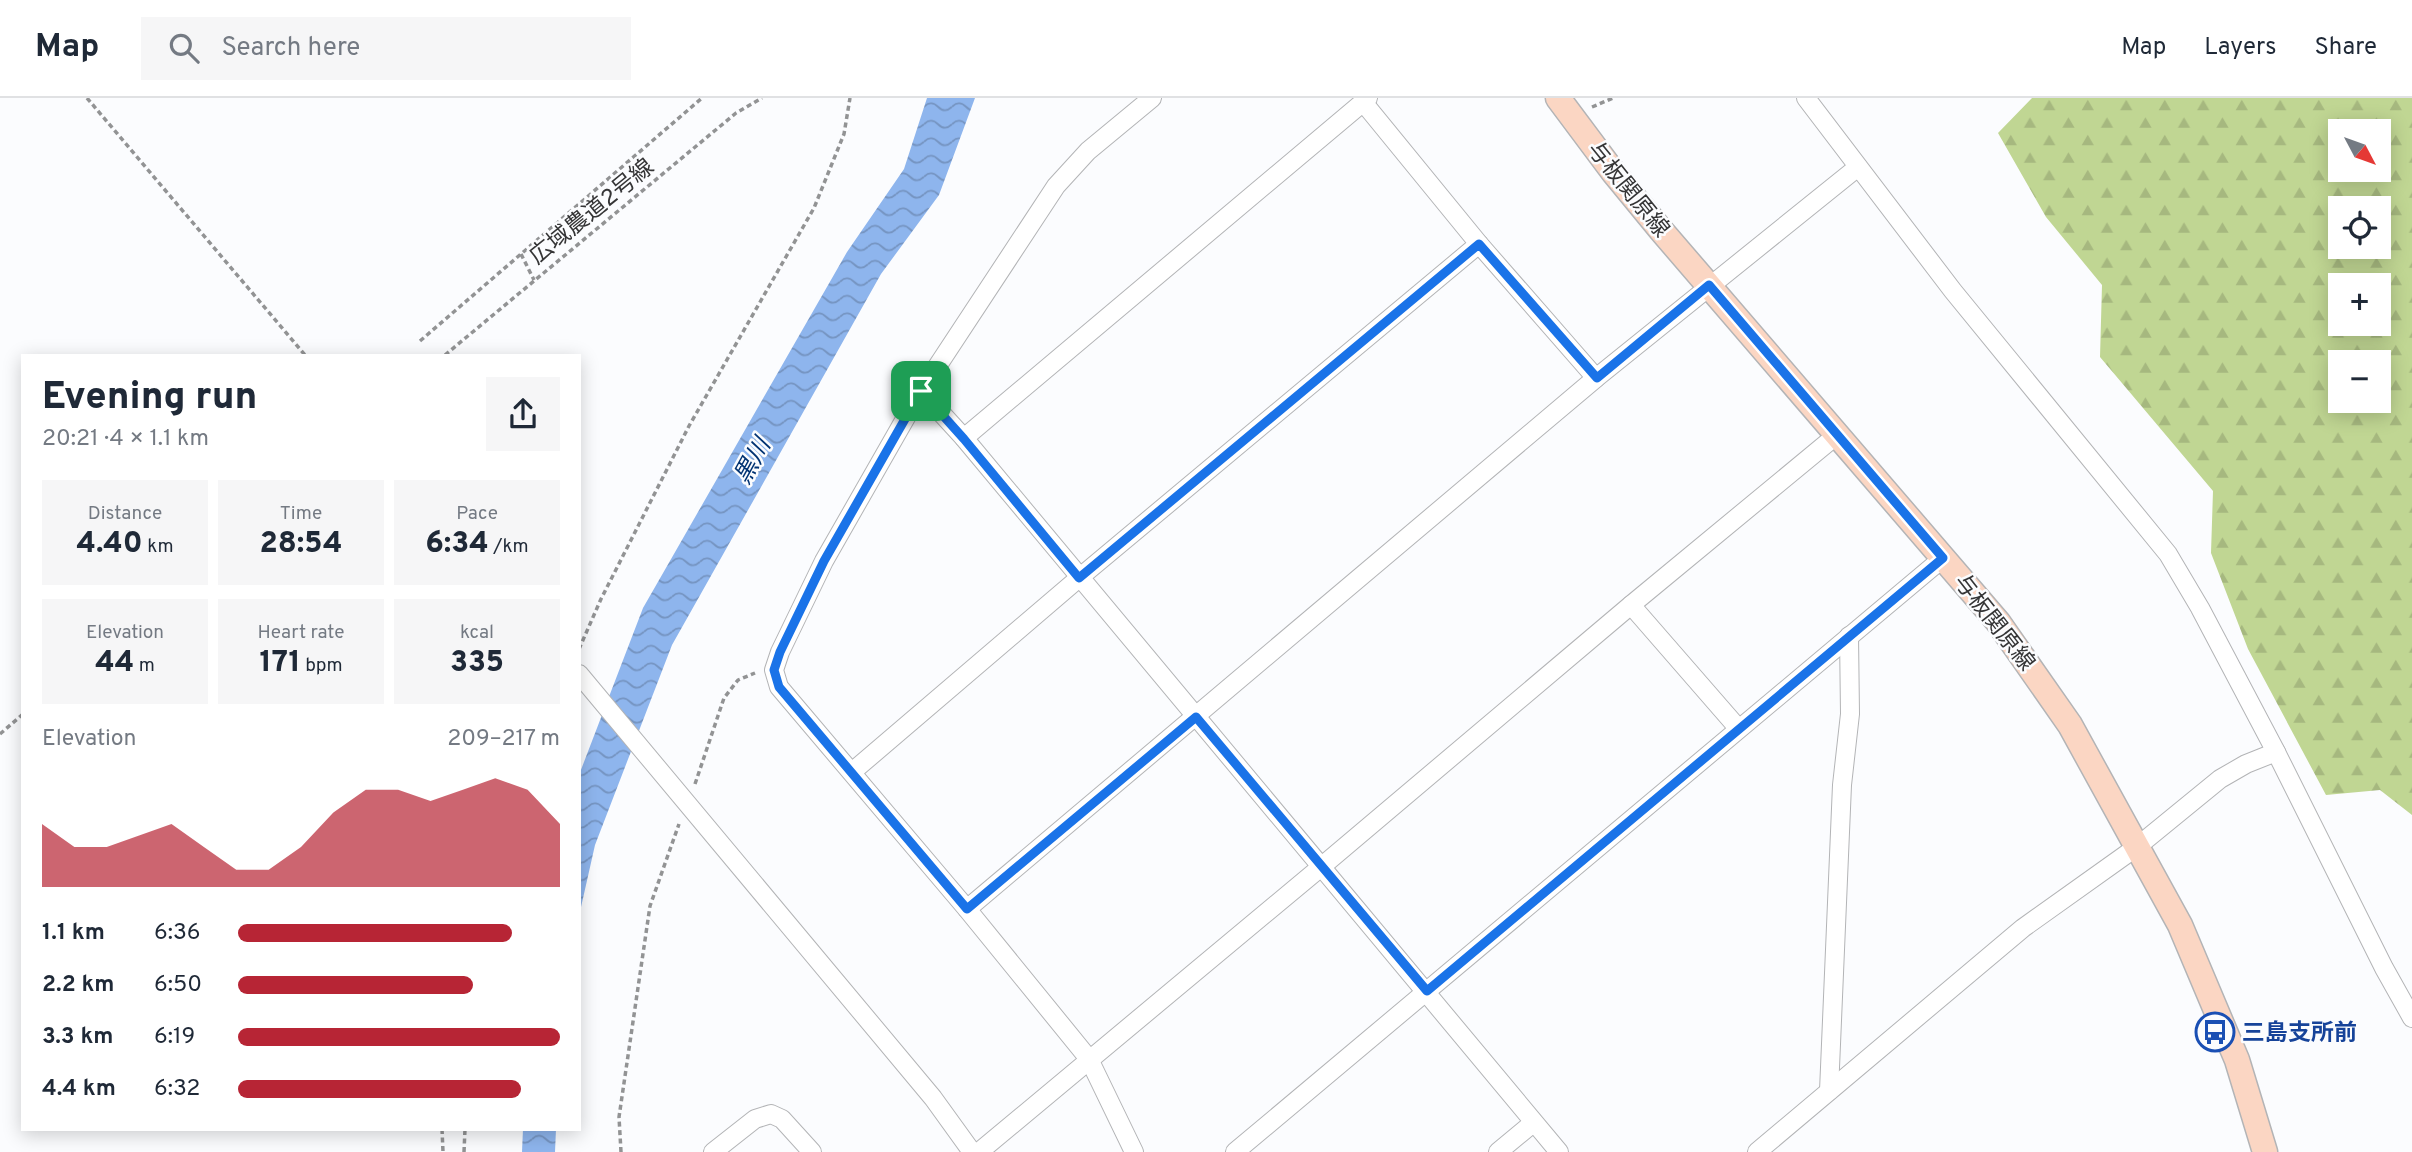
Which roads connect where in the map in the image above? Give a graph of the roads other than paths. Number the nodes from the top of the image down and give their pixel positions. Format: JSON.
{"nodes":[{"id":1,"x":1152,"y":98,"type":"edge"},
{"id":2,"x":1558,"y":98,"type":"edge"},
{"id":3,"x":1806,"y":98,"type":"edge"},
{"id":4,"x":1366,"y":100,"type":"edge"},
{"id":5,"x":1858,"y":167,"type":"junction"},
{"id":6,"x":1479,"y":244,"type":"junction"},
{"id":7,"x":1709,"y":285,"type":"junction"},
{"id":8,"x":1597,"y":378,"type":"junction"},
{"id":9,"x":921,"y":391,"type":"junction"},
{"id":10,"x":1838,"y":434,"type":"junction"},
{"id":11,"x":964,"y":439,"type":"junction"},
{"id":12,"x":1943,"y":558,"type":"junction"},
{"id":13,"x":1079,"y":578,"type":"junction"},
{"id":14,"x":1631,"y":604,"type":"junction"},
{"id":15,"x":1849,"y":636,"type":"junction"},
{"id":16,"x":581,"y":676,"type":"edge"},
{"id":17,"x":1196,"y":717,"type":"junction"},
{"id":18,"x":1738,"y":728,"type":"junction"},
{"id":19,"x":2276,"y":752,"type":"junction"},
{"id":20,"x":852,"y":772,"type":"junction"},
{"id":21,"x":2138,"y":846,"type":"junction"},
{"id":22,"x":1321,"y":867,"type":"junction"},
{"id":23,"x":967,"y":909,"type":"junction"},
{"id":24,"x":1427,"y":991,"type":"junction"},
{"id":25,"x":2412,"y":1017,"type":"edge"},
{"id":26,"x":1089,"y":1059,"type":"junction"},
{"id":27,"x":1829,"y":1091,"type":"junction"},
{"id":28,"x":1533,"y":1123,"type":"junction"},
{"id":29,"x":713,"y":1152,"type":"edge"},
{"id":30,"x":812,"y":1152,"type":"edge"},
{"id":31,"x":972,"y":1152,"type":"edge"},
{"id":32,"x":979,"y":1152,"type":"edge"},
{"id":33,"x":1134,"y":1152,"type":"edge"},
{"id":34,"x":1235,"y":1152,"type":"edge"},
{"id":35,"x":1498,"y":1152,"type":"edge"},
{"id":36,"x":1559,"y":1152,"type":"edge"},
{"id":37,"x":1757,"y":1152,"type":"edge"},
{"id":38,"x":2265,"y":1152,"type":"edge"}],
"edges":[{"from":1,"to":9,"type":"street"},
{"from":2,"to":7,"type":"main road","name":"与板関原線"},
{"from":3,"to":5,"type":"street"},
{"from":4,"to":6,"type":"street"},
{"from":4,"to":11,"type":"street"},
{"from":5,"to":7,"type":"street"},
{"from":5,"to":19,"type":"street"},
{"from":6,"to":8,"type":"street"},
{"from":6,"to":13,"type":"street"},
{"from":7,"to":8,"type":"street"},
{"from":7,"to":10,"type":"main road","name":"与板関原線"},
{"from":8,"to":17,"type":"street"},
{"from":9,"to":11,"type":"street"},
{"from":9,"to":20,"type":"street"},
{"from":10,"to":12,"type":"main road","name":"与板関原線"},
{"from":10,"to":14,"type":"street"},
{"from":11,"to":13,"type":"street"},
{"from":12,"to":15,"type":"street"},
{"from":12,"to":21,"type":"main road","name":"与板関原線"},
{"from":13,"to":17,"type":"street"},
{"from":13,"to":20,"type":"street"},
{"from":14,"to":18,"type":"street"},
{"from":14,"to":22,"type":"street"},
{"from":15,"to":18,"type":"street"},
{"from":15,"to":27,"type":"street"},
{"from":16,"to":31,"type":"street"},
{"from":17,"to":22,"type":"street"},
{"from":17,"to":23,"type":"street"},
{"from":18,"to":24,"type":"street"},
{"from":19,"to":21,"type":"street"},
{"from":19,"to":25,"type":"street"},
{"from":20,"to":23,"type":"street"},
{"from":21,"to":27,"type":"street"},
{"from":21,"to":38,"type":"main road","name":"与板関原線"},
{"from":22,"to":24,"type":"street"},
{"from":22,"to":26,"type":"street"},
{"from":23,"to":26,"type":"street"},
{"from":24,"to":28,"type":"street"},
{"from":24,"to":34,"type":"street"},
{"from":26,"to":32,"type":"street"},
{"from":26,"to":33,"type":"street"},
{"from":27,"to":37,"type":"street"},
{"from":28,"to":35,"type":"street"},
{"from":28,"to":36,"type":"street"},
{"from":29,"to":30,"type":"street"}]}
